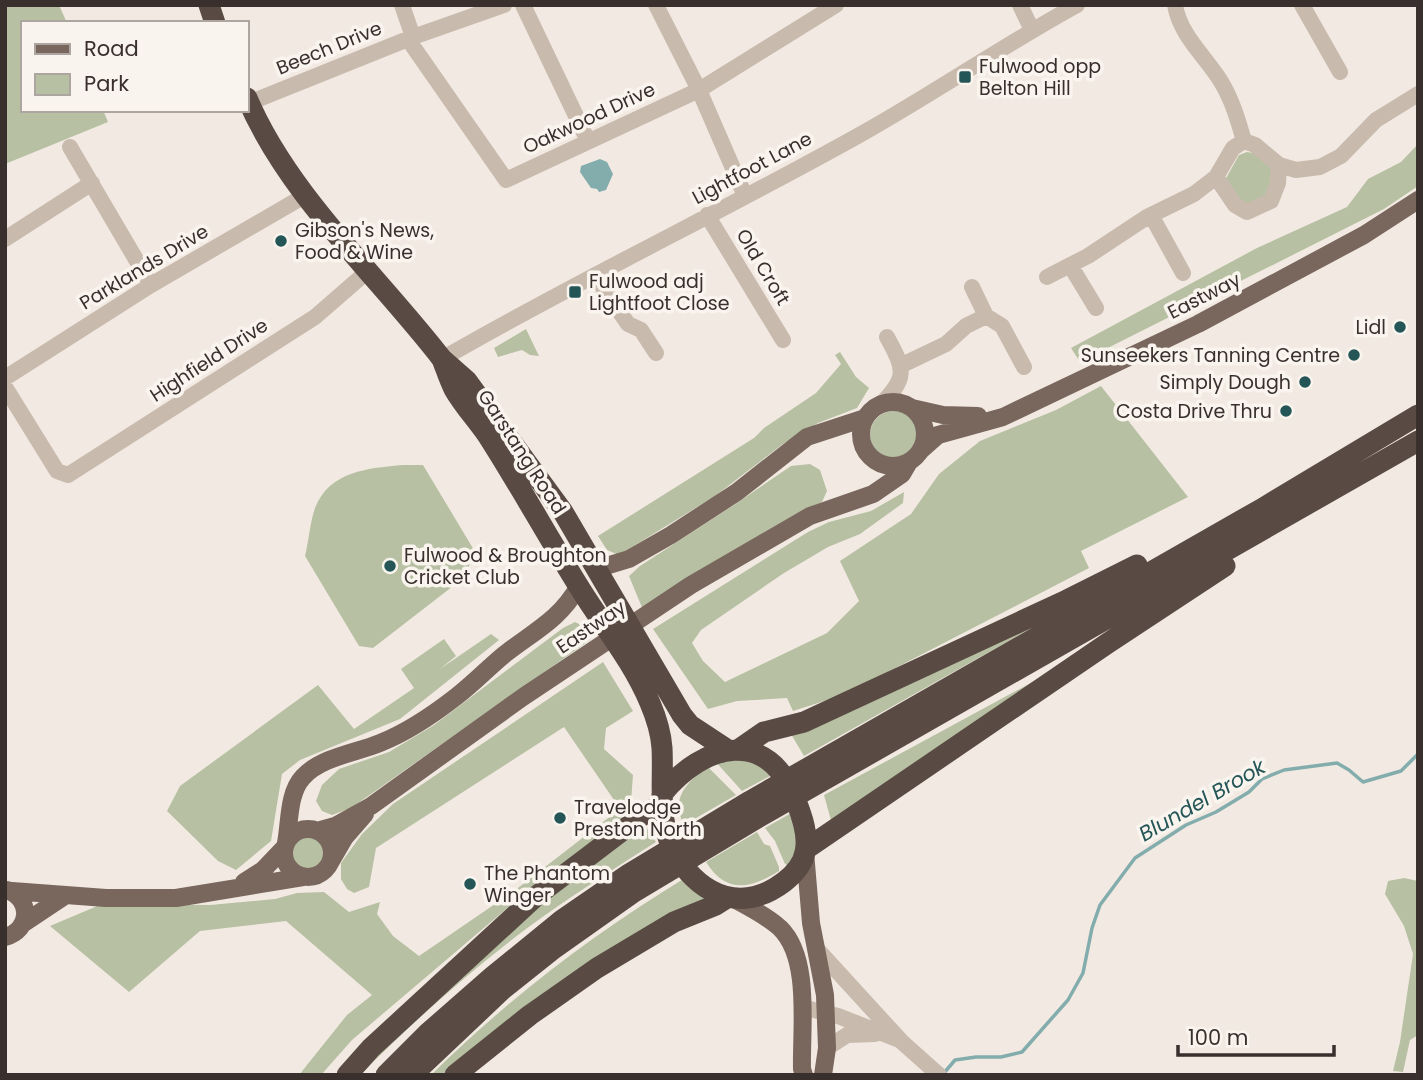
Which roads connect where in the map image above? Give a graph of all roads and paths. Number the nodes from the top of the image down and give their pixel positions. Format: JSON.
{"nodes":[{"id":1,"x":402,"y":5,"type":"edge"},
{"id":2,"x":503,"y":5,"type":"edge"},
{"id":3,"x":523,"y":5,"type":"edge"},
{"id":4,"x":656,"y":5,"type":"edge"},
{"id":5,"x":836,"y":5,"type":"edge"},
{"id":6,"x":1020,"y":5,"type":"edge"},
{"id":7,"x":1077,"y":5,"type":"edge"},
{"id":8,"x":1175,"y":5,"type":"edge"},
{"id":9,"x":1302,"y":5,"type":"edge"},
{"id":10,"x":1032,"y":30,"type":"junction"},
{"id":11,"x":413,"y":37,"type":"junction"},
{"id":12,"x":1339,"y":72,"type":"dead end"},
{"id":13,"x":699,"y":90,"type":"junction"},
{"id":14,"x":1418,"y":94,"type":"edge"},
{"id":15,"x":248,"y":100,"type":"edge"},
{"id":16,"x":588,"y":141,"type":"junction"},
{"id":17,"x":1244,"y":141,"type":"junction"},
{"id":18,"x":70,"y":147,"type":"dead end"},
{"id":19,"x":1279,"y":165,"type":"junction"},
{"id":20,"x":1216,"y":177,"type":"junction"},
{"id":21,"x":92,"y":183,"type":"junction"},
{"id":22,"x":306,"y":195,"type":"junction"},
{"id":23,"x":745,"y":195,"type":"junction"},
{"id":24,"x":1418,"y":200,"type":"edge"},
{"id":25,"x":707,"y":215,"type":"junction"},
{"id":26,"x":1151,"y":215,"type":"junction"},
{"id":27,"x":5,"y":239,"type":"edge"},
{"id":28,"x":1070,"y":265,"type":"junction"},
{"id":29,"x":369,"y":270,"type":"junction"},
{"id":30,"x":1183,"y":273,"type":"dead end"},
{"id":31,"x":595,"y":276,"type":"junction"},
{"id":32,"x":1047,"y":277,"type":"dead end"},
{"id":33,"x":151,"y":285,"type":"junction"},
{"id":34,"x":972,"y":287,"type":"dead end"},
{"id":35,"x":1096,"y":308,"type":"dead end"},
{"id":36,"x":986,"y":316,"type":"junction"},
{"id":37,"x":887,"y":337,"type":"dead end"},
{"id":38,"x":783,"y":340,"type":"dead end"},
{"id":39,"x":649,"y":349,"type":"dead end"},
{"id":40,"x":443,"y":359,"type":"junction"},
{"id":41,"x":1024,"y":367,"type":"dead end"},
{"id":42,"x":901,"y":372,"type":"junction"},
{"id":43,"x":5,"y":378,"type":"edge"},
{"id":44,"x":5,"y":387,"type":"edge"},
{"id":45,"x":909,"y":407,"type":"junction"},
{"id":46,"x":872,"y":412,"type":"junction"},
{"id":47,"x":1418,"y":415,"type":"edge"},
{"id":48,"x":1003,"y":416,"type":"junction"},
{"id":49,"x":1396,"y":428,"type":"junction"},
{"id":50,"x":807,"y":437,"type":"junction"},
{"id":51,"x":1418,"y":441,"type":"edge"},
{"id":52,"x":868,"y":455,"type":"junction"},
{"id":53,"x":914,"y":457,"type":"junction"},
{"id":54,"x":846,"y":505,"type":"junction"},
{"id":55,"x":629,"y":559,"type":"junction"},
{"id":56,"x":592,"y":563,"type":"junction"},
{"id":57,"x":579,"y":586,"type":"junction"},
{"id":58,"x":610,"y":592,"type":"junction"},
{"id":59,"x":561,"y":613,"type":"junction"},
{"id":60,"x":606,"y":614,"type":"junction"},
{"id":61,"x":632,"y":649,"type":"junction"},
{"id":62,"x":733,"y":750,"type":"junction"},
{"id":63,"x":815,"y":775,"type":"junction"},
{"id":64,"x":292,"y":799,"type":"junction"},
{"id":65,"x":662,"y":800,"type":"junction"},
{"id":66,"x":371,"y":806,"type":"junction"},
{"id":67,"x":315,"y":830,"type":"junction"},
{"id":68,"x":285,"y":845,"type":"junction"},
{"id":69,"x":805,"y":851,"type":"junction"},
{"id":70,"x":331,"y":861,"type":"junction"},
{"id":71,"x":666,"y":862,"type":"junction"},
{"id":72,"x":303,"y":877,"type":"junction"},
{"id":73,"x":236,"y":887,"type":"junction"},
{"id":74,"x":8,"y":890,"type":"edge"},
{"id":75,"x":63,"y":897,"type":"junction"},
{"id":76,"x":731,"y":898,"type":"junction"},
{"id":77,"x":562,"y":920,"type":"junction"},
{"id":78,"x":11,"y":934,"type":"edge"},
{"id":79,"x":816,"y":948,"type":"junction"},
{"id":80,"x":802,"y":1007,"type":"junction"},
{"id":81,"x":826,"y":1013,"type":"junction"},
{"id":82,"x":897,"y":1039,"type":"junction"},
{"id":83,"x":827,"y":1048,"type":"junction"},
{"id":84,"x":937,"y":1073,"type":"edge"},
{"id":85,"x":347,"y":1075,"type":"edge"},
{"id":86,"x":374,"y":1075,"type":"edge"},
{"id":87,"x":387,"y":1075,"type":"edge"},
{"id":88,"x":412,"y":1075,"type":"edge"},
{"id":89,"x":455,"y":1075,"type":"edge"},
{"id":90,"x":804,"y":1075,"type":"edge"},
{"id":91,"x":823,"y":1075,"type":"edge"}],
"edges":[{"from":1,"to":11,"type":"street"},
{"from":2,"to":11,"type":"street","name":"Beech Drive"},
{"from":3,"to":16,"type":"street"},
{"from":4,"to":13,"type":"street"},
{"from":5,"to":13,"type":"street","name":"Oakwood Drive"},
{"from":6,"to":10,"type":"street"},
{"from":7,"to":10,"type":"street","name":"Lightfoot Lane"},
{"from":8,"to":17,"type":"street"},
{"from":9,"to":12,"type":"street"},
{"from":10,"to":23,"type":"street","name":"Lightfoot Lane"},
{"from":11,"to":15,"type":"street","name":"Beech Drive"},
{"from":11,"to":16,"type":"street","name":"Oakwood Drive"},
{"from":13,"to":16,"type":"street","name":"Oakwood Drive"},
{"from":13,"to":23,"type":"street"},
{"from":14,"to":19,"type":"street"},
{"from":15,"to":22,"type":"highway","name":"Garstang Road"},
{"from":17,"to":19,"type":"street"},
{"from":17,"to":20,"type":"street"},
{"from":18,"to":21,"type":"street"},
{"from":19,"to":20,"type":"street"},
{"from":20,"to":26,"type":"street"},
{"from":21,"to":27,"type":"street"},
{"from":21,"to":33,"type":"street"},
{"from":22,"to":29,"type":"highway","name":"Garstang Road"},
{"from":22,"to":33,"type":"street","name":"Parklands Drive"},
{"from":23,"to":25,"type":"street","name":"Lightfoot Lane"},
{"from":24,"to":48,"type":"main road","name":"Eastway"},
{"from":25,"to":31,"type":"street","name":"Lightfoot Lane"},
{"from":25,"to":38,"type":"street","name":"Old Croft"},
{"from":26,"to":28,"type":"street"},
{"from":26,"to":30,"type":"street"},
{"from":28,"to":32,"type":"street"},
{"from":28,"to":35,"type":"street"},
{"from":29,"to":40,"type":"highway","name":"Garstang Road"},
{"from":29,"to":44,"type":"street","name":"Highfield Drive"},
{"from":31,"to":39,"type":"street"},
{"from":31,"to":40,"type":"street","name":"Lightfoot Lane"},
{"from":33,"to":43,"type":"street","name":"Parklands Drive"},
{"from":34,"to":36,"type":"street"},
{"from":36,"to":41,"type":"street"},
{"from":36,"to":42,"type":"street"},
{"from":37,"to":42,"type":"street"},
{"from":40,"to":56,"type":"highway","name":"Garstang Road"},
{"from":40,"to":57,"type":"highway","name":"Garstang Road"},
{"from":42,"to":45,"type":"street"},
{"from":42,"to":46,"type":"street"},
{"from":45,"to":46,"type":"main road"},
{"from":45,"to":48,"type":"main road","name":"Eastway"},
{"from":45,"to":53,"type":"main road"},
{"from":46,"to":50,"type":"main road"},
{"from":46,"to":52,"type":"main road"},
{"from":47,"to":49,"type":"highway"},
{"from":48,"to":53,"type":"main road","name":"Eastway"},
{"from":49,"to":62,"type":"highway"},
{"from":49,"to":63,"type":"highway"},
{"from":50,"to":52,"type":"main road"},
{"from":50,"to":55,"type":"main road"},
{"from":51,"to":63,"type":"highway"},
{"from":51,"to":69,"type":"highway"},
{"from":52,"to":53,"type":"main road"},
{"from":52,"to":54,"type":"main road","name":"Eastway"},
{"from":53,"to":54,"type":"main road","name":"Eastway"},
{"from":54,"to":66,"type":"main road","name":"Eastway"},
{"from":55,"to":56,"type":"main road"},
{"from":55,"to":58,"type":"main road"},
{"from":56,"to":58,"type":"highway","name":"Garstang Road"},
{"from":57,"to":59,"type":"main road"},
{"from":57,"to":60,"type":"highway","name":"Garstang Road"},
{"from":58,"to":60,"type":"highway","name":"Garstang Road"},
{"from":59,"to":60,"type":"main road"},
{"from":59,"to":64,"type":"main road"},
{"from":60,"to":61,"type":"highway","name":"Garstang Road"},
{"from":61,"to":62,"type":"highway","name":"Garstang Road"},
{"from":61,"to":65,"type":"highway","name":"Garstang Road"},
{"from":62,"to":65,"type":"highway"},
{"from":62,"to":69,"type":"highway"},
{"from":63,"to":71,"type":"highway"},
{"from":64,"to":67,"type":"main road"},
{"from":64,"to":68,"type":"main road"},
{"from":65,"to":76,"type":"highway"},
{"from":65,"to":85,"type":"highway"},
{"from":66,"to":67,"type":"main road","name":"Eastway"},
{"from":66,"to":70,"type":"main road","name":"Eastway"},
{"from":67,"to":68,"type":"main road"},
{"from":67,"to":70,"type":"main road"},
{"from":68,"to":72,"type":"main road"},
{"from":68,"to":73,"type":"main road"},
{"from":69,"to":76,"type":"highway"},
{"from":69,"to":79,"type":"main road"},
{"from":70,"to":72,"type":"main road"},
{"from":71,"to":77,"type":"highway"},
{"from":71,"to":88,"type":"highway"},
{"from":72,"to":73,"type":"main road"},
{"from":73,"to":75,"type":"main road"},
{"from":74,"to":75,"type":"main road"},
{"from":74,"to":78,"type":"main road"},
{"from":75,"to":78,"type":"main road"},
{"from":76,"to":80,"type":"main road"},
{"from":76,"to":89,"type":"highway"},
{"from":77,"to":86,"type":"highway"},
{"from":77,"to":87,"type":"highway"},
{"from":79,"to":81,"type":"main road"},
{"from":79,"to":82,"type":"street"},
{"from":80,"to":81,"type":"street"},
{"from":80,"to":90,"type":"main road"},
{"from":81,"to":82,"type":"street"},
{"from":81,"to":83,"type":"main road"},
{"from":82,"to":83,"type":"street"},
{"from":82,"to":84,"type":"street"},
{"from":83,"to":91,"type":"main road"}]}
